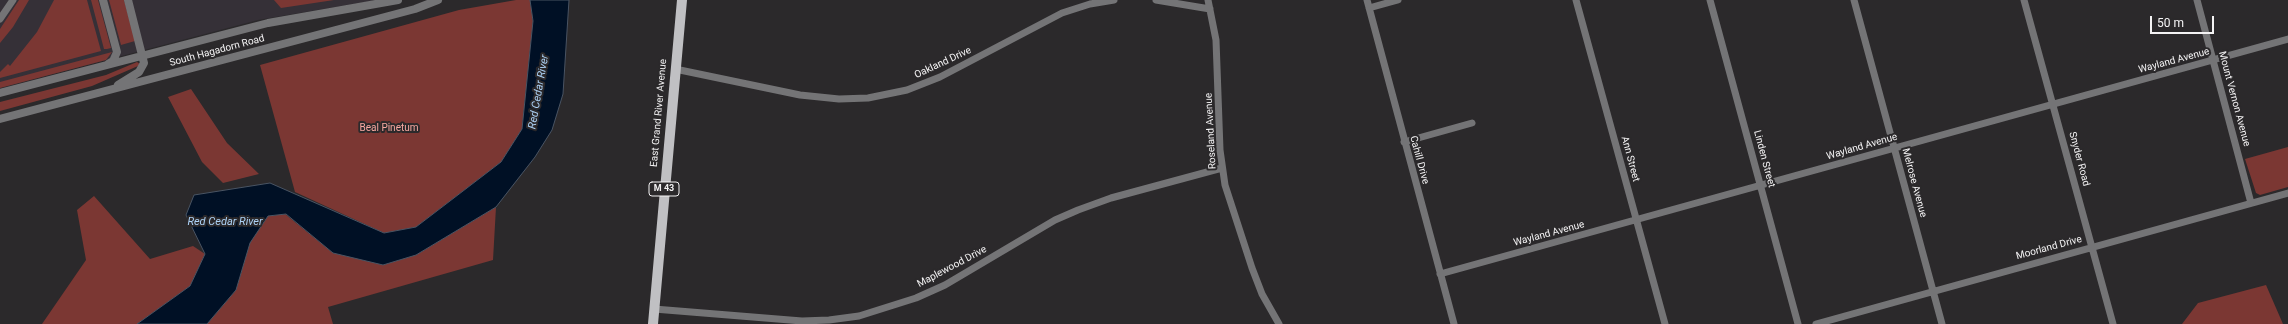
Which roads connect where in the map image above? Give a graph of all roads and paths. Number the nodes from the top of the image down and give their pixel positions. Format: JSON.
{"nodes":[{"id":1,"x":13,"y":0,"type":"edge"},
{"id":2,"x":104,"y":0,"type":"edge"},
{"id":3,"x":128,"y":0,"type":"edge"},
{"id":4,"x":398,"y":0,"type":"edge"},
{"id":5,"x":438,"y":0,"type":"edge"},
{"id":6,"x":682,"y":0,"type":"edge"},
{"id":7,"x":1114,"y":0,"type":"edge"},
{"id":8,"x":1156,"y":0,"type":"edge"},
{"id":9,"x":1208,"y":0,"type":"edge"},
{"id":10,"x":1366,"y":0,"type":"edge"},
{"id":11,"x":1398,"y":0,"type":"edge"},
{"id":12,"x":1576,"y":0,"type":"edge"},
{"id":13,"x":1710,"y":0,"type":"edge"},
{"id":14,"x":1854,"y":0,"type":"edge"},
{"id":15,"x":2024,"y":0,"type":"edge"},
{"id":16,"x":2197,"y":0,"type":"edge"},
{"id":17,"x":1369,"y":8,"type":"junction"},
{"id":18,"x":1210,"y":9,"type":"junction"},
{"id":19,"x":0,"y":19,"type":"edge"},
{"id":20,"x":2288,"y":39,"type":"edge"},
{"id":21,"x":143,"y":55,"type":"junction"},
{"id":22,"x":2214,"y":60,"type":"junction"},
{"id":23,"x":108,"y":64,"type":"junction"},
{"id":24,"x":676,"y":69,"type":"junction"},
{"id":25,"x":108,"y":90,"type":"junction"},
{"id":26,"x":0,"y":93,"type":"edge"},
{"id":27,"x":2053,"y":104,"type":"junction"},
{"id":28,"x":0,"y":119,"type":"edge"},
{"id":29,"x":1472,"y":123,"type":"dead end"},
{"id":30,"x":1404,"y":142,"type":"junction"},
{"id":31,"x":1894,"y":148,"type":"junction"},
{"id":32,"x":1222,"y":168,"type":"junction"},
{"id":33,"x":1760,"y":186,"type":"junction"},
{"id":34,"x":2288,"y":192,"type":"edge"},
{"id":35,"x":2251,"y":203,"type":"junction"},
{"id":36,"x":1637,"y":220,"type":"junction"},
{"id":37,"x":2092,"y":247,"type":"junction"},
{"id":38,"x":1440,"y":274,"type":"junction"},
{"id":39,"x":1933,"y":291,"type":"junction"},
{"id":40,"x":654,"y":309,"type":"junction"},
{"id":41,"x":653,"y":324,"type":"edge"},
{"id":42,"x":1278,"y":324,"type":"edge"},
{"id":43,"x":1454,"y":324,"type":"edge"},
{"id":44,"x":1665,"y":324,"type":"edge"},
{"id":45,"x":1798,"y":324,"type":"edge"},
{"id":46,"x":1816,"y":324,"type":"edge"},
{"id":47,"x":1942,"y":324,"type":"edge"},
{"id":48,"x":2113,"y":324,"type":"edge"}],
"edges":[{"from":1,"to":19,"type":"street"},
{"from":2,"to":23,"type":"street"},
{"from":3,"to":21,"type":"street"},
{"from":4,"to":21,"type":"street","name":"South Hagadorn Road"},
{"from":5,"to":25,"type":"street","name":"South Hagadorn Road"},
{"from":6,"to":24,"type":"main road","name":"East Grand River Avenue","number":"M 43"},
{"from":7,"to":24,"type":"street","name":"Oakland Drive"},
{"from":8,"to":18,"type":"street"},
{"from":9,"to":18,"type":"street","name":"Roseland Avenue"},
{"from":10,"to":17,"type":"street","name":"Cahill Drive"},
{"from":11,"to":17,"type":"street"},
{"from":12,"to":36,"type":"street","name":"Ann Street"},
{"from":13,"to":33,"type":"street","name":"Linden Street"},
{"from":14,"to":31,"type":"street","name":"Melrose Avenue"},
{"from":15,"to":27,"type":"street","name":"Snyder Road"},
{"from":16,"to":22,"type":"street","name":"Mount Vernon Avenue"},
{"from":17,"to":30,"type":"street","name":"Cahill Drive"},
{"from":18,"to":32,"type":"street","name":"Roseland Avenue"},
{"from":20,"to":22,"type":"street","name":"Wayland Avenue"},
{"from":21,"to":23,"type":"street","name":"South Hagadorn Road"},
{"from":21,"to":25,"type":"street"},
{"from":22,"to":27,"type":"street","name":"Wayland Avenue"},
{"from":22,"to":35,"type":"street","name":"Mount Vernon Avenue"},
{"from":23,"to":26,"type":"street","name":"South Hagadorn Road"},
{"from":24,"to":40,"type":"main road","name":"East Grand River Avenue","number":"M 43"},
{"from":25,"to":28,"type":"street","name":"South Hagadorn Road"},
{"from":27,"to":31,"type":"street","name":"Wayland Avenue"},
{"from":27,"to":37,"type":"street","name":"Snyder Road"},
{"from":29,"to":30,"type":"street"},
{"from":30,"to":38,"type":"street","name":"Cahill Drive"},
{"from":31,"to":33,"type":"street","name":"Wayland Avenue"},
{"from":31,"to":39,"type":"street","name":"Melrose Avenue"},
{"from":32,"to":40,"type":"street","name":"Maplewood Drive"},
{"from":32,"to":42,"type":"street","name":"Roseland Avenue"},
{"from":33,"to":36,"type":"street","name":"Wayland Avenue"},
{"from":33,"to":45,"type":"street","name":"Linden Street"},
{"from":34,"to":35,"type":"street","name":"Moorland Drive"},
{"from":35,"to":37,"type":"street","name":"Moorland Drive"},
{"from":36,"to":38,"type":"street","name":"Wayland Avenue"},
{"from":36,"to":44,"type":"street","name":"Ann Street"},
{"from":37,"to":39,"type":"street","name":"Moorland Drive"},
{"from":37,"to":48,"type":"street","name":"Snyder Road"},
{"from":38,"to":43,"type":"street","name":"Cahill Drive"},
{"from":39,"to":46,"type":"street","name":"Moorland Drive"},
{"from":39,"to":47,"type":"street","name":"Melrose Avenue"},
{"from":40,"to":41,"type":"main road","name":"East Grand River Avenue","number":"M 43"}]}
